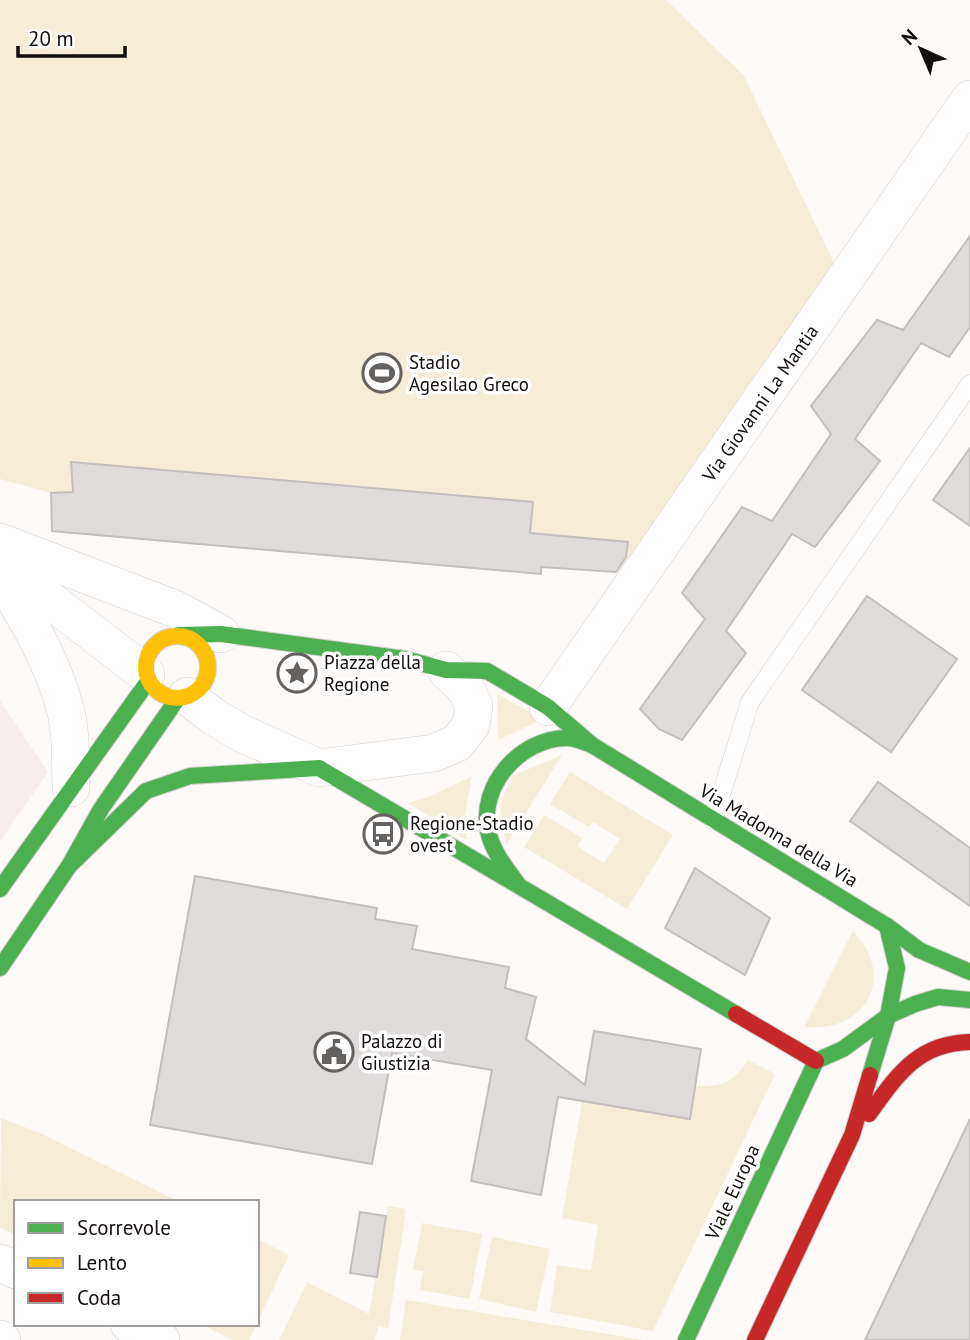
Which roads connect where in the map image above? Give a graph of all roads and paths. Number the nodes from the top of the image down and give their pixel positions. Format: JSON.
{"nodes":[{"id":1,"x":970,"y":99,"type":"edge"},
{"id":2,"x":970,"y":384,"type":"edge"},
{"id":3,"x":0,"y":542,"type":"edge"},
{"id":4,"x":0,"y":569,"type":"edge"},
{"id":5,"x":0,"y":575,"type":"edge"},
{"id":6,"x":195,"y":632,"type":"junction"},
{"id":7,"x":446,"y":670,"type":"junction"},
{"id":8,"x":148,"y":677,"type":"junction"},
{"id":9,"x":183,"y":697,"type":"junction"},
{"id":10,"x":560,"y":717,"type":"junction"},
{"id":11,"x":592,"y":745,"type":"junction"},
{"id":12,"x":319,"y":768,"type":"junction"},
{"id":13,"x":71,"y":789,"type":"junction"},
{"id":14,"x":713,"y":820,"type":"junction"},
{"id":15,"x":69,"y":866,"type":"junction"},
{"id":16,"x":517,"y":883,"type":"junction"},
{"id":17,"x":0,"y":889,"type":"edge"},
{"id":18,"x":887,"y":926,"type":"junction"},
{"id":19,"x":0,"y":968,"type":"edge"},
{"id":20,"x":970,"y":972,"type":"edge"},
{"id":21,"x":970,"y":1000,"type":"edge"},
{"id":22,"x":888,"y":1016,"type":"junction"},
{"id":23,"x":970,"y":1042,"type":"edge"},
{"id":24,"x":816,"y":1061,"type":"junction"},
{"id":25,"x":852,"y":1135,"type":"junction"},
{"id":26,"x":133,"y":1326,"type":"edge"},
{"id":27,"x":162,"y":1340,"type":"edge"},
{"id":28,"x":686,"y":1340,"type":"edge"},
{"id":29,"x":755,"y":1340,"type":"edge"}],
"edges":[{"from":1,"to":10,"type":"street","name":"Via Giovanni La Mantia"},
{"from":2,"to":14,"type":"lane"},
{"from":3,"to":6,"type":"street"},
{"from":4,"to":8,"type":"street"},
{"from":5,"to":13,"type":"street"},
{"from":6,"to":7,"type":"street","name":"Via Madonna della Via"},
{"from":6,"to":8,"type":"street"},
{"from":6,"to":9,"type":"street"},
{"from":7,"to":10,"type":"street","name":"Via Madonna della Via"},
{"from":7,"to":12,"type":"street"},
{"from":8,"to":9,"type":"street"},
{"from":8,"to":13,"type":"street"},
{"from":9,"to":12,"type":"street"},
{"from":9,"to":15,"type":"street"},
{"from":10,"to":11,"type":"street","name":"Via Madonna della Via"},
{"from":11,"to":14,"type":"street","name":"Via Madonna della Via"},
{"from":11,"to":16,"type":"street"},
{"from":12,"to":15,"type":"street"},
{"from":12,"to":16,"type":"street"},
{"from":13,"to":17,"type":"street"},
{"from":14,"to":18,"type":"street","name":"Via Madonna della Via"},
{"from":15,"to":19,"type":"street"},
{"from":16,"to":24,"type":"street"},
{"from":18,"to":20,"type":"street","name":"Via Madonna della Via"},
{"from":18,"to":22,"type":"street"},
{"from":21,"to":22,"type":"street"},
{"from":22,"to":24,"type":"street"},
{"from":22,"to":25,"type":"street"},
{"from":23,"to":25,"type":"street"},
{"from":24,"to":28,"type":"street","name":"Viale Europa"},
{"from":25,"to":29,"type":"street"},
{"from":26,"to":27,"type":"street"}]}
